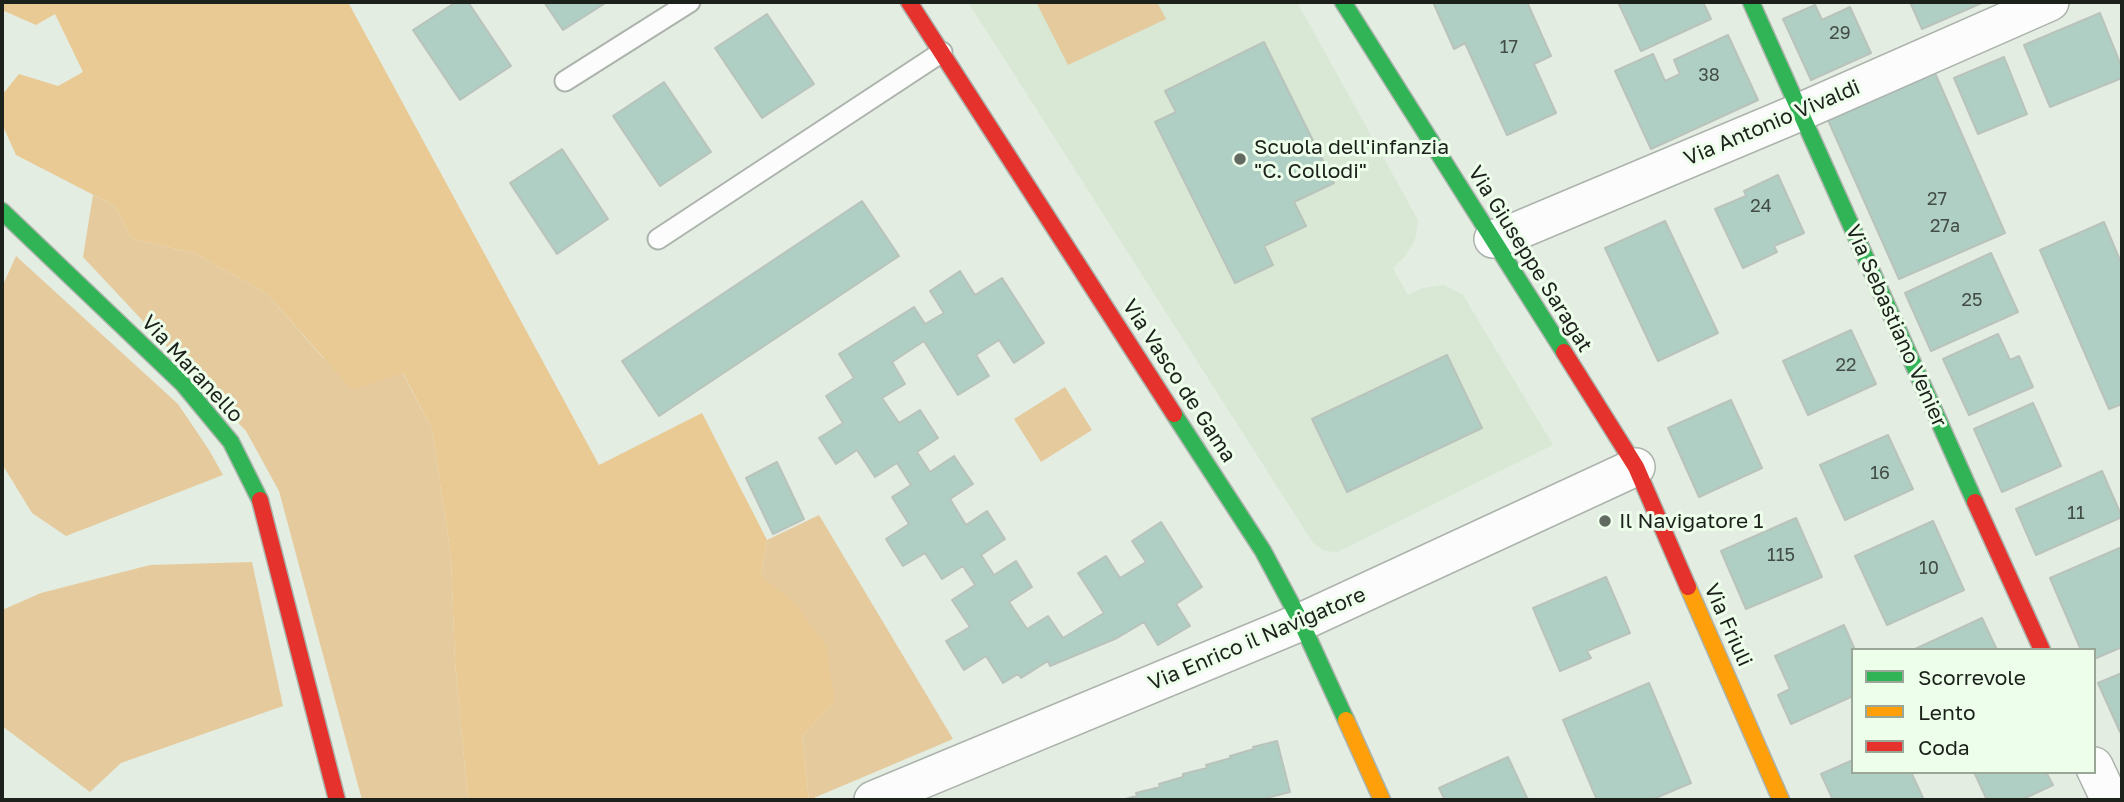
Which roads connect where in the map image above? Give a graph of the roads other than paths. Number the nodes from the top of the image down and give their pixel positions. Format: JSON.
{"nodes":[{"id":1,"x":690,"y":2,"type":"edge"},
{"id":2,"x":909,"y":2,"type":"edge"},
{"id":3,"x":1343,"y":2,"type":"edge"},
{"id":4,"x":1751,"y":2,"type":"edge"},
{"id":5,"x":2050,"y":2,"type":"edge"},
{"id":6,"x":942,"y":52,"type":"junction"},
{"id":7,"x":565,"y":81,"type":"dead end"},
{"id":8,"x":1800,"y":112,"type":"junction"},
{"id":9,"x":2,"y":211,"type":"edge"},
{"id":10,"x":659,"y":239,"type":"dead end"},
{"id":11,"x":1493,"y":239,"type":"junction"},
{"id":12,"x":1636,"y":467,"type":"junction"},
{"id":13,"x":1301,"y":622,"type":"junction"},
{"id":14,"x":2041,"y":648,"type":"edge"},
{"id":15,"x":2096,"y":770,"type":"edge"},
{"id":16,"x":337,"y":800,"type":"edge"},
{"id":17,"x":873,"y":800,"type":"edge"},
{"id":18,"x":1382,"y":800,"type":"edge"},
{"id":19,"x":1781,"y":800,"type":"edge"},
{"id":20,"x":2110,"y":800,"type":"edge"}],
"edges":[{"from":1,"to":7,"type":"lane"},
{"from":2,"to":6,"type":"street","name":"Via Vasco de Gama"},
{"from":3,"to":11,"type":"street","name":"Via Giuseppe Saragat"},
{"from":4,"to":8,"type":"street","name":"Via Sebastiano Venier"},
{"from":5,"to":8,"type":"street","name":"Via Antonio Vivaldi"},
{"from":6,"to":10,"type":"lane"},
{"from":6,"to":13,"type":"street","name":"Via Vasco de Gama"},
{"from":8,"to":11,"type":"street","name":"Via Antonio Vivaldi"},
{"from":8,"to":14,"type":"street","name":"Via Sebastiano Venier"},
{"from":9,"to":16,"type":"street","name":"Via Maranello"},
{"from":11,"to":12,"type":"street","name":"Via Giuseppe Saragat"},
{"from":12,"to":13,"type":"street","name":"Via Enrico il Navigatore"},
{"from":12,"to":19,"type":"street","name":"Via Friuli"},
{"from":13,"to":17,"type":"street","name":"Via Enrico il Navigatore"},
{"from":13,"to":18,"type":"street","name":"Via Vasco de Gama"},
{"from":15,"to":20,"type":"street"}]}
